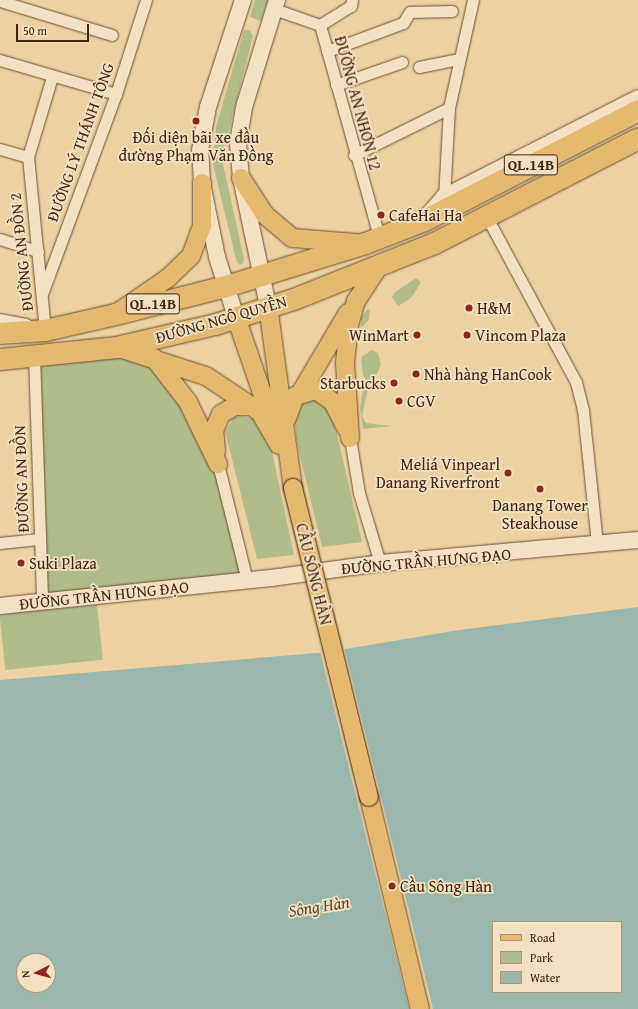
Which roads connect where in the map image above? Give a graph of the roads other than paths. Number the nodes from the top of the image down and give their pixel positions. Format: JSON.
{"nodes":[{"id":1,"x":146,"y":0,"type":"edge"},
{"id":2,"x":243,"y":0,"type":"edge"},
{"id":3,"x":352,"y":0,"type":"edge"},
{"id":4,"x":473,"y":0,"type":"edge"},
{"id":5,"x":0,"y":1,"type":"edge"},
{"id":6,"x":276,"y":4,"type":"edge"},
{"id":7,"x":452,"y":11,"type":"dead end"},
{"id":8,"x":320,"y":25,"type":"junction"},
{"id":9,"x":112,"y":35,"type":"dead end"},
{"id":10,"x":327,"y":51,"type":"junction"},
{"id":11,"x":459,"y":59,"type":"junction"},
{"id":12,"x":0,"y":60,"type":"edge"},
{"id":13,"x":402,"y":62,"type":"dead end"},
{"id":14,"x":419,"y":67,"type":"dead end"},
{"id":15,"x":52,"y":77,"type":"junction"},
{"id":16,"x":336,"y":85,"type":"junction"},
{"id":17,"x":116,"y":94,"type":"junction"},
{"id":18,"x":638,"y":98,"type":"edge"},
{"id":19,"x":449,"y":108,"type":"junction"},
{"id":20,"x":638,"y":110,"type":"edge"},
{"id":21,"x":638,"y":138,"type":"edge"},
{"id":22,"x":0,"y":149,"type":"edge"},
{"id":23,"x":638,"y":149,"type":"edge"},
{"id":24,"x":354,"y":156,"type":"junction"},
{"id":25,"x":28,"y":157,"type":"junction"},
{"id":26,"x":241,"y":178,"type":"junction"},
{"id":27,"x":202,"y":183,"type":"junction"},
{"id":28,"x":444,"y":197,"type":"junction"},
{"id":29,"x":424,"y":220,"type":"junction"},
{"id":30,"x":491,"y":225,"type":"junction"},
{"id":31,"x":0,"y":239,"type":"edge"},
{"id":32,"x":372,"y":240,"type":"junction"},
{"id":33,"x":434,"y":242,"type":"junction"},
{"id":34,"x":38,"y":251,"type":"junction"},
{"id":35,"x":380,"y":266,"type":"junction"},
{"id":36,"x":259,"y":274,"type":"junction"},
{"id":37,"x":226,"y":286,"type":"junction"},
{"id":38,"x":42,"y":294,"type":"junction"},
{"id":39,"x":356,"y":301,"type":"junction"},
{"id":40,"x":268,"y":306,"type":"junction"},
{"id":41,"x":115,"y":314,"type":"junction"},
{"id":42,"x":236,"y":317,"type":"junction"},
{"id":43,"x":0,"y":322,"type":"edge"},
{"id":44,"x":45,"y":330,"type":"junction"},
{"id":45,"x":0,"y":333,"type":"edge"},
{"id":46,"x":116,"y":347,"type":"junction"},
{"id":47,"x":34,"y":355,"type":"junction"},
{"id":48,"x":154,"y":358,"type":"junction"},
{"id":49,"x":0,"y":359,"type":"edge"},
{"id":50,"x":0,"y":365,"type":"edge"},
{"id":51,"x":301,"y":392,"type":"junction"},
{"id":52,"x":252,"y":406,"type":"junction"},
{"id":53,"x":350,"y":438,"type":"junction"},
{"id":54,"x":282,"y":439,"type":"junction"},
{"id":55,"x":218,"y":464,"type":"junction"},
{"id":56,"x":38,"y":539,"type":"junction"},
{"id":57,"x":638,"y":540,"type":"edge"},
{"id":58,"x":0,"y":543,"type":"edge"},
{"id":59,"x":597,"y":544,"type":"junction"},
{"id":60,"x":380,"y":563,"type":"junction"},
{"id":61,"x":247,"y":580,"type":"junction"},
{"id":62,"x":42,"y":602,"type":"junction"},
{"id":63,"x":0,"y":606,"type":"edge"},
{"id":64,"x":420,"y":1009,"type":"edge"}],
"edges":[{"from":1,"to":17,"type":"street","name":"ĐƯỜNG LÝ THÁNH TÔNG"},
{"from":2,"to":27,"type":"main road"},
{"from":3,"to":8,"type":"street"},
{"from":4,"to":11,"type":"street"},
{"from":5,"to":9,"type":"street"},
{"from":6,"to":8,"type":"street","name":"ĐƯỜNG AN NHƠN 12"},
{"from":6,"to":26,"type":"main road"},
{"from":7,"to":10,"type":"street"},
{"from":8,"to":10,"type":"street","name":"ĐƯỜNG AN NHƠN 12"},
{"from":10,"to":16,"type":"street","name":"ĐƯỜNG AN NHƠN 12"},
{"from":11,"to":14,"type":"street"},
{"from":11,"to":19,"type":"street"},
{"from":12,"to":15,"type":"street"},
{"from":13,"to":16,"type":"street"},
{"from":15,"to":17,"type":"street"},
{"from":15,"to":25,"type":"street","name":"ĐƯỜNG AN ĐỒN 2"},
{"from":16,"to":24,"type":"street","name":"ĐƯỜNG AN NHƠN 12"},
{"from":17,"to":38,"type":"street","name":"ĐƯỜNG LÝ THÁNH TÔNG"},
{"from":18,"to":28,"type":"main road","name":"ĐƯỜNG NGÔ QUYỀN"},
{"from":19,"to":24,"type":"street"},
{"from":19,"to":28,"type":"street"},
{"from":20,"to":29,"type":"highway","name":"ĐƯỜNG NGÔ QUYỀN","number":"QL.14B"},
{"from":21,"to":33,"type":"highway","name":"ĐƯỜNG NGÔ QUYỀN","number":"QL.14B"},
{"from":22,"to":25,"type":"street"},
{"from":23,"to":30,"type":"main road"},
{"from":24,"to":32,"type":"street","name":"ĐƯỜNG AN NHƠN 12"},
{"from":25,"to":34,"type":"street","name":"ĐƯỜNG AN ĐỒN 2"},
{"from":26,"to":32,"type":"main road"},
{"from":26,"to":36,"type":"main road"},
{"from":27,"to":37,"type":"main road"},
{"from":27,"to":41,"type":"main road"},
{"from":28,"to":29,"type":"main road","name":"ĐƯỜNG NGÔ QUYỀN"},
{"from":29,"to":32,"type":"highway","name":"ĐƯỜNG NGÔ QUYỀN","number":"QL.14B"},
{"from":30,"to":33,"type":"main road"},
{"from":30,"to":59,"type":"street"},
{"from":31,"to":34,"type":"street"},
{"from":32,"to":36,"type":"highway","name":"ĐƯỜNG NGÔ QUYỀN","number":"QL.14B"},
{"from":33,"to":35,"type":"highway","name":"ĐƯỜNG NGÔ QUYỀN","number":"QL.14B"},
{"from":34,"to":38,"type":"street","name":"ĐƯỜNG AN ĐỒN 2"},
{"from":35,"to":39,"type":"main road"},
{"from":35,"to":40,"type":"highway","name":"ĐƯỜNG NGÔ QUYỀN","number":"QL.14B"},
{"from":36,"to":37,"type":"highway","name":"ĐƯỜNG NGÔ QUYỀN","number":"QL.14B"},
{"from":36,"to":40,"type":"main road"},
{"from":37,"to":41,"type":"highway","name":"ĐƯỜNG NGÔ QUYỀN","number":"QL.14B"},
{"from":37,"to":42,"type":"main road"},
{"from":38,"to":44,"type":"street","name":"ĐƯỜNG AN ĐỒN 2"},
{"from":39,"to":51,"type":"main road"},
{"from":39,"to":53,"type":"main road"},
{"from":40,"to":42,"type":"highway","name":"ĐƯỜNG NGÔ QUYỀN","number":"QL.14B"},
{"from":40,"to":54,"type":"main road","name":"CẦU SÔNG HÀN"},
{"from":41,"to":44,"type":"highway","name":"ĐƯỜNG NGÔ QUYỀN","number":"QL.14B"},
{"from":42,"to":46,"type":"highway","name":"ĐƯỜNG NGÔ QUYỀN","number":"QL.14B"},
{"from":42,"to":54,"type":"main road","name":"CẦU SÔNG HÀN"},
{"from":43,"to":44,"type":"main road","name":"ĐƯỜNG NGÔ QUYỀN"},
{"from":44,"to":45,"type":"highway","number":"QL.14B"},
{"from":46,"to":47,"type":"highway","name":"ĐƯỜNG NGÔ QUYỀN","number":"QL.14B"},
{"from":46,"to":48,"type":"main road"},
{"from":47,"to":49,"type":"highway","number":"QL.14B"},
{"from":47,"to":50,"type":"main road","name":"ĐƯỜNG NGÔ QUYỀN"},
{"from":47,"to":56,"type":"street","name":"ĐƯỜNG AN ĐỒN"},
{"from":48,"to":52,"type":"main road"},
{"from":48,"to":55,"type":"main road"},
{"from":51,"to":53,"type":"main road"},
{"from":51,"to":54,"type":"main road"},
{"from":52,"to":54,"type":"main road"},
{"from":52,"to":55,"type":"main road"},
{"from":53,"to":60,"type":"street"},
{"from":54,"to":64,"type":"main road","name":"CẦU SÔNG HÀN","bridge":true},
{"from":55,"to":61,"type":"street"},
{"from":56,"to":58,"type":"street"},
{"from":56,"to":62,"type":"street","name":"ĐƯỜNG AN ĐỒN"},
{"from":57,"to":59,"type":"main road","name":"ĐƯỜNG TRẦN HƯNG ĐẠO"},
{"from":59,"to":60,"type":"main road","name":"ĐƯỜNG TRẦN HƯNG ĐẠO"},
{"from":60,"to":61,"type":"main road","name":"ĐƯỜNG TRẦN HƯNG ĐẠO"},
{"from":61,"to":62,"type":"main road","name":"ĐƯỜNG TRẦN HƯNG ĐẠO"},
{"from":62,"to":63,"type":"main road","name":"ĐƯỜNG TRẦN HƯNG ĐẠO"}]}
